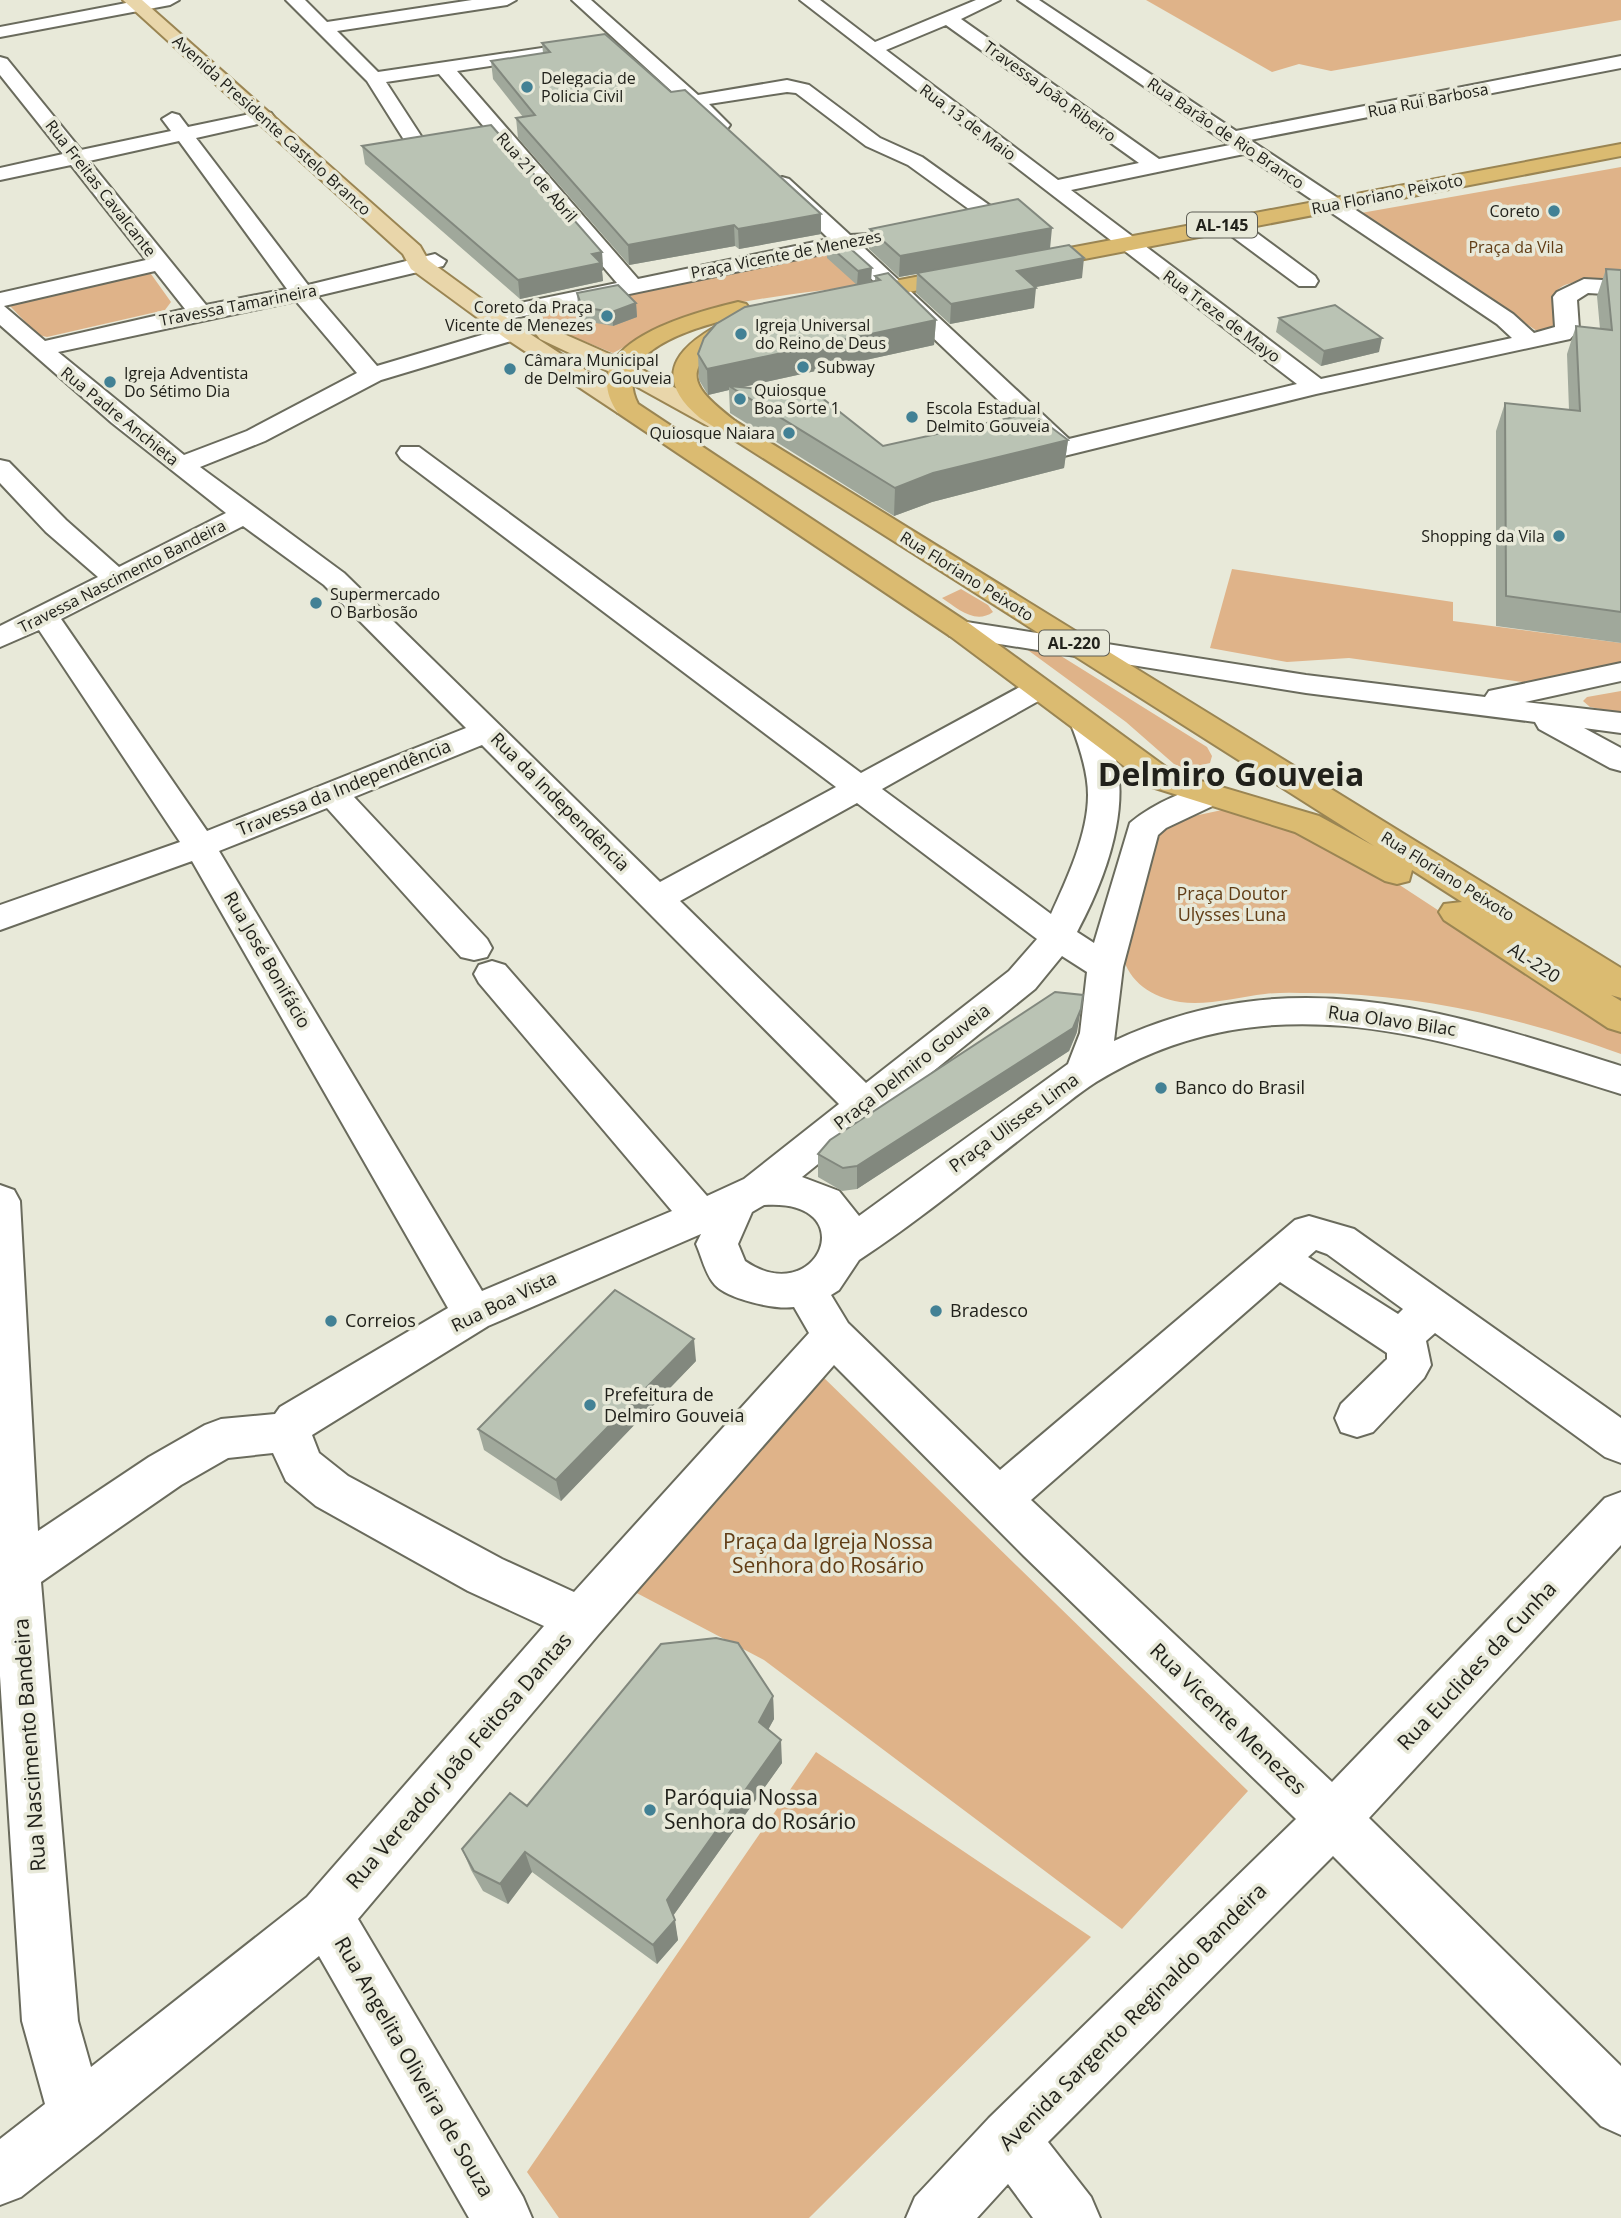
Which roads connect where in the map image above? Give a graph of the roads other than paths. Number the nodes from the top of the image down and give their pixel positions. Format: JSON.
{"nodes":[{"id":1,"x":170,"y":0,"type":"edge"},
{"id":2,"x":295,"y":0,"type":"edge"},
{"id":3,"x":507,"y":0,"type":"edge"},
{"id":4,"x":581,"y":0,"type":"edge"},
{"id":5,"x":809,"y":0,"type":"edge"},
{"id":6,"x":991,"y":0,"type":"edge"},
{"id":7,"x":1027,"y":0,"type":"edge"},
{"id":8,"x":136,"y":3,"type":"edge"},
{"id":9,"x":948,"y":18,"type":"junction"},
{"id":10,"x":322,"y":28,"type":"junction"},
{"id":11,"x":0,"y":32,"type":"edge"},
{"id":12,"x":625,"y":41,"type":"junction"},
{"id":13,"x":873,"y":48,"type":"junction"},
{"id":14,"x":1621,"y":62,"type":"edge"},
{"id":15,"x":0,"y":63,"type":"edge"},
{"id":16,"x":444,"y":68,"type":"junction"},
{"id":17,"x":374,"y":78,"type":"junction"},
{"id":18,"x":694,"y":101,"type":"junction"},
{"id":19,"x":264,"y":117,"type":"junction"},
{"id":20,"x":178,"y":127,"type":"junction"},
{"id":21,"x":60,"y":136,"type":"junction"},
{"id":22,"x":734,"y":138,"type":"edge"},
{"id":23,"x":413,"y":139,"type":"edge"},
{"id":24,"x":33,"y":141,"type":"dead end"},
{"id":25,"x":1242,"y":142,"type":"junction"},
{"id":26,"x":1621,"y":150,"type":"edge"},
{"id":27,"x":78,"y":157,"type":"junction"},
{"id":28,"x":1153,"y":164,"type":"junction"},
{"id":29,"x":764,"y":165,"type":"edge"},
{"id":30,"x":0,"y":174,"type":"edge"},
{"id":31,"x":1054,"y":197,"type":"junction"},
{"id":32,"x":1332,"y":204,"type":"junction"},
{"id":33,"x":1017,"y":209,"type":"edge"},
{"id":34,"x":992,"y":215,"type":"junction"},
{"id":35,"x":965,"y":220,"type":"edge"},
{"id":36,"x":1230,"y":224,"type":"junction"},
{"id":37,"x":885,"y":235,"type":"edge"},
{"id":38,"x":845,"y":242,"type":"junction"},
{"id":39,"x":1127,"y":244,"type":"junction"},
{"id":40,"x":422,"y":259,"type":"junction"},
{"id":41,"x":161,"y":263,"type":"junction"},
{"id":42,"x":1010,"y":266,"type":"edge"},
{"id":43,"x":984,"y":271,"type":"edge"},
{"id":44,"x":1307,"y":281,"type":"dead end"},
{"id":45,"x":631,"y":285,"type":"junction"},
{"id":46,"x":893,"y":288,"type":"junction"},
{"id":47,"x":1621,"y":288,"type":"edge"},
{"id":48,"x":302,"y":293,"type":"junction"},
{"id":49,"x":835,"y":299,"type":"edge"},
{"id":50,"x":0,"y":300,"type":"edge"},
{"id":51,"x":0,"y":312,"type":"edge"},
{"id":52,"x":201,"y":314,"type":"junction"},
{"id":53,"x":508,"y":323,"type":"junction"},
{"id":54,"x":1528,"y":340,"type":"junction"},
{"id":55,"x":35,"y":344,"type":"junction"},
{"id":56,"x":0,"y":349,"type":"edge"},
{"id":57,"x":623,"y":369,"type":"junction"},
{"id":58,"x":372,"y":375,"type":"junction"},
{"id":59,"x":1316,"y":387,"type":"junction"},
{"id":60,"x":627,"y":408,"type":"junction"},
{"id":61,"x":726,"y":426,"type":"junction"},
{"id":62,"x":410,"y":453,"type":"dead end"},
{"id":63,"x":181,"y":465,"type":"junction"},
{"id":64,"x":0,"y":468,"type":"edge"},
{"id":65,"x":837,"y":495,"type":"junction"},
{"id":66,"x":245,"y":514,"type":"junction"},
{"id":67,"x":788,"y":515,"type":"junction"},
{"id":68,"x":116,"y":579,"type":"junction"},
{"id":69,"x":44,"y":616,"type":"junction"},
{"id":70,"x":960,"y":630,"type":"junction"},
{"id":71,"x":0,"y":638,"type":"edge"},
{"id":72,"x":1087,"y":651,"type":"junction"},
{"id":73,"x":1621,"y":672,"type":"edge"},
{"id":74,"x":1038,"y":689,"type":"junction"},
{"id":75,"x":1471,"y":704,"type":"junction"},
{"id":76,"x":1533,"y":712,"type":"junction"},
{"id":77,"x":1621,"y":723,"type":"edge"},
{"id":78,"x":1208,"y":725,"type":"junction"},
{"id":79,"x":1088,"y":727,"type":"junction"},
{"id":80,"x":488,"y":731,"type":"junction"},
{"id":81,"x":1621,"y":761,"type":"edge"},
{"id":82,"x":857,"y":787,"type":"junction"},
{"id":83,"x":332,"y":793,"type":"junction"},
{"id":84,"x":1209,"y":795,"type":"junction"},
{"id":85,"x":201,"y":846,"type":"junction"},
{"id":86,"x":657,"y":899,"type":"junction"},
{"id":87,"x":0,"y":918,"type":"edge"},
{"id":88,"x":1057,"y":936,"type":"junction"},
{"id":89,"x":1105,"y":967,"type":"junction"},
{"id":90,"x":1621,"y":985,"type":"edge"},
{"id":91,"x":1621,"y":1019,"type":"edge"},
{"id":92,"x":1083,"y":1072,"type":"junction"},
{"id":93,"x":1621,"y":1080,"type":"edge"},
{"id":94,"x":863,"y":1104,"type":"junction"},
{"id":95,"x":748,"y":1195,"type":"junction"},
{"id":96,"x":0,"y":1201,"type":"edge"},
{"id":97,"x":0,"y":1207,"type":"edge"},
{"id":98,"x":699,"y":1215,"type":"junction"},
{"id":99,"x":846,"y":1248,"type":"junction"},
{"id":100,"x":1277,"y":1259,"type":"junction"},
{"id":101,"x":805,"y":1289,"type":"junction"},
{"id":102,"x":1433,"y":1309,"type":"junction"},
{"id":103,"x":473,"y":1314,"type":"junction"},
{"id":104,"x":833,"y":1336,"type":"junction"},
{"id":105,"x":1400,"y":1338,"type":"junction"},
{"id":106,"x":1357,"y":1418,"type":"dead end"},
{"id":107,"x":287,"y":1432,"type":"junction"},
{"id":108,"x":1621,"y":1443,"type":"edge"},
{"id":109,"x":999,"y":1499,"type":"junction"},
{"id":110,"x":1621,"y":1513,"type":"edge"},
{"id":111,"x":17,"y":1572,"type":"junction"},
{"id":112,"x":581,"y":1619,"type":"junction"},
{"id":113,"x":1333,"y":1819,"type":"junction"},
{"id":114,"x":326,"y":1916,"type":"junction"},
{"id":115,"x":1621,"y":2106,"type":"edge"},
{"id":116,"x":77,"y":2117,"type":"junction"},
{"id":117,"x":1010,"y":2139,"type":"junction"},
{"id":118,"x":0,"y":2176,"type":"edge"},
{"id":119,"x":487,"y":2212,"type":"edge"},
{"id":120,"x":936,"y":2218,"type":"edge"},
{"id":121,"x":1070,"y":2218,"type":"edge"}],
"edges":[{"from":1,"to":8,"type":"street"},
{"from":2,"to":10,"type":"street"},
{"from":3,"to":10,"type":"street"},
{"from":4,"to":12,"type":"street"},
{"from":5,"to":13,"type":"street","name":"Rua 13 de Maio"},
{"from":6,"to":9,"type":"street"},
{"from":7,"to":25,"type":"street","name":"Rua Barão de Rio Branco"},
{"from":8,"to":11,"type":"street"},
{"from":8,"to":19,"type":"main road","name":"Avenida Presidente Castelo Branco"},
{"from":9,"to":13,"type":"street"},
{"from":9,"to":28,"type":"street","name":"Travessa João Ribeiro"},
{"from":10,"to":17,"type":"street"},
{"from":12,"to":16,"type":"street"},
{"from":12,"to":18,"type":"street"},
{"from":13,"to":31,"type":"street","name":"Rua 13 de Maio"},
{"from":14,"to":25,"type":"street","name":"Rua Rui Barbosa"},
{"from":15,"to":21,"type":"street","name":"Rua Freitas Cavalcante"},
{"from":16,"to":17,"type":"street"},
{"from":16,"to":45,"type":"street","name":"Rua 21 de Abril"},
{"from":17,"to":23,"type":"street"},
{"from":18,"to":22,"type":"street"},
{"from":18,"to":34,"type":"street"},
{"from":19,"to":20,"type":"street"},
{"from":19,"to":40,"type":"main road","name":"Avenida Presidente Castelo Branco"},
{"from":20,"to":27,"type":"street"},
{"from":20,"to":48,"type":"street"},
{"from":21,"to":24,"type":"street"},
{"from":21,"to":27,"type":"street","name":"Rua Freitas Cavalcante"},
{"from":25,"to":28,"type":"street","name":"Rua Rui Barbosa"},
{"from":25,"to":32,"type":"street","name":"Rua Barão de Rio Branco"},
{"from":26,"to":32,"type":"highway","name":"Rua Floriano Peixoto","number":"AL-145"},
{"from":27,"to":30,"type":"street"},
{"from":27,"to":41,"type":"street","name":"Rua Freitas Cavalcante"},
{"from":28,"to":31,"type":"street","name":"Rua Rui Barbosa"},
{"from":29,"to":38,"type":"street"},
{"from":31,"to":39,"type":"street","name":"Rua 13 de Maio"},
{"from":32,"to":36,"type":"highway","name":"Rua Floriano Peixoto","number":"AL-145"},
{"from":32,"to":54,"type":"street","name":"Rua Barão de Rio Branco"},
{"from":33,"to":34,"type":"street"},
{"from":34,"to":35,"type":"street"},
{"from":36,"to":39,"type":"highway","name":"Rua Floriano Peixoto","number":"AL-145"},
{"from":36,"to":44,"type":"street"},
{"from":37,"to":38,"type":"street","name":"Praça Vicente de Menezes"},
{"from":38,"to":45,"type":"street","name":"Praça Vicente de Menezes"},
{"from":38,"to":46,"type":"street"},
{"from":39,"to":42,"type":"highway","name":"Rua Floriano Peixoto","number":"AL-145"},
{"from":39,"to":59,"type":"street","name":"Rua Treze de Mayo"},
{"from":40,"to":48,"type":"street","name":"Travessa Tamarineira"},
{"from":40,"to":53,"type":"main road","name":"Avenida Presidente Castelo Branco"},
{"from":41,"to":50,"type":"street"},
{"from":41,"to":52,"type":"street","name":"Rua Freitas Cavalcante"},
{"from":43,"to":46,"type":"highway"},
{"from":45,"to":53,"type":"street","name":"Praça Vicente de Menezes"},
{"from":46,"to":49,"type":"highway"},
{"from":46,"to":59,"type":"street"},
{"from":47,"to":54,"type":"street"},
{"from":48,"to":52,"type":"street","name":"Travessa Tamarineira"},
{"from":48,"to":58,"type":"street"},
{"from":51,"to":55,"type":"street","name":"Rua Padre Anchieta"},
{"from":52,"to":55,"type":"street","name":"Travessa Tamarineira"},
{"from":53,"to":57,"type":"main road","name":"Avenida Presidente Castelo Branco"},
{"from":53,"to":58,"type":"street","name":"Praça Vicente de Menezes"},
{"from":53,"to":60,"type":"main road","name":"Avenida Presidente Castelo Branco"},
{"from":54,"to":59,"type":"street"},
{"from":55,"to":56,"type":"street","name":"Travessa Tamarineira"},
{"from":55,"to":63,"type":"street","name":"Rua Padre Anchieta"},
{"from":57,"to":60,"type":"highway"},
{"from":57,"to":61,"type":"main road","name":"Avenida Presidente Castelo Branco"},
{"from":57,"to":61,"type":"highway","name":"Rua Floriano Peixoto","number":"AL-220"},
{"from":58,"to":63,"type":"street","name":"Praça Vicente de Menezes"},
{"from":60,"to":67,"type":"highway","name":"AL-220","number":"AL-220"},
{"from":61,"to":65,"type":"highway","name":"Rua Floriano Peixoto","number":"AL-220"},
{"from":62,"to":82,"type":"street"},
{"from":63,"to":66,"type":"street","name":"Rua Padre Anchieta"},
{"from":64,"to":68,"type":"street"},
{"from":65,"to":67,"type":"highway"},
{"from":65,"to":72,"type":"highway","name":"Rua Floriano Peixoto","number":"AL-220"},
{"from":66,"to":68,"type":"street","name":"Travessa Nascimento Bandeira"},
{"from":66,"to":80,"type":"street","name":"Rua da Independência"},
{"from":67,"to":70,"type":"highway","name":"AL-220","number":"AL-220"},
{"from":68,"to":69,"type":"street","name":"Travessa Nascimento Bandeira"},
{"from":69,"to":71,"type":"street","name":"Travessa Nascimento Bandeira"},
{"from":69,"to":85,"type":"street","name":"Rua José Bonifácio"},
{"from":70,"to":72,"type":"street"},
{"from":70,"to":74,"type":"highway","name":"AL-220","number":"AL-220"},
{"from":72,"to":75,"type":"street"},
{"from":72,"to":78,"type":"highway","name":"Rua Floriano Peixoto","number":"AL-220"},
{"from":73,"to":75,"type":"street"},
{"from":74,"to":79,"type":"highway","name":"AL-220","number":"AL-220"},
{"from":74,"to":82,"type":"street"},
{"from":75,"to":76,"type":"street"},
{"from":76,"to":77,"type":"street"},
{"from":76,"to":81,"type":"street"},
{"from":78,"to":84,"type":"highway"},
{"from":78,"to":90,"type":"highway","name":"Rua Floriano Peixoto","number":"AL-220"},
{"from":79,"to":84,"type":"highway","name":"AL-220","number":"AL-220"},
{"from":79,"to":88,"type":"street"},
{"from":80,"to":83,"type":"street","name":"Travessa da Independência"},
{"from":80,"to":86,"type":"street","name":"Rua da Independência"},
{"from":82,"to":86,"type":"street"},
{"from":82,"to":88,"type":"street"},
{"from":83,"to":85,"type":"street","name":"Travessa da Independência"},
{"from":83,"to":98,"type":"street"},
{"from":84,"to":89,"type":"street","name":"Praça Ulisses Lima"},
{"from":84,"to":91,"type":"highway","name":"AL-220","number":"AL-220"},
{"from":85,"to":87,"type":"street","name":"Travessa da Independência"},
{"from":85,"to":103,"type":"street","name":"Rua José Bonifácio"},
{"from":86,"to":94,"type":"street","name":"Rua da Independência"},
{"from":88,"to":89,"type":"street"},
{"from":88,"to":94,"type":"street","name":"Praça Delmiro Gouveia"},
{"from":89,"to":92,"type":"street","name":"Praça Ulisses Lima"},
{"from":92,"to":93,"type":"street","name":"Rua Olavo Bilac"},
{"from":92,"to":99,"type":"street","name":"Praça Ulisses Lima"},
{"from":94,"to":95,"type":"street","name":"Praça Delmiro Gouveia"},
{"from":95,"to":98,"type":"street","name":"Rua Boa Vista"},
{"from":95,"to":99,"type":"street"},
{"from":95,"to":101,"type":"street"},
{"from":96,"to":97,"type":"street","name":"Rua Nascimento Bandeira"},
{"from":97,"to":111,"type":"street","name":"Rua Nascimento Bandeira"},
{"from":98,"to":103,"type":"street","name":"Rua Boa Vista"},
{"from":99,"to":101,"type":"street"},
{"from":100,"to":102,"type":"street"},
{"from":100,"to":105,"type":"street"},
{"from":100,"to":109,"type":"street"},
{"from":101,"to":104,"type":"street"},
{"from":102,"to":105,"type":"street"},
{"from":102,"to":108,"type":"street"},
{"from":103,"to":107,"type":"street","name":"Rua Boa Vista"},
{"from":104,"to":109,"type":"street","name":"Rua Vicente Menezes"},
{"from":104,"to":112,"type":"street","name":"Rua Vereador João Feitosa Dantas"},
{"from":105,"to":106,"type":"street"},
{"from":107,"to":111,"type":"street"},
{"from":107,"to":112,"type":"street"},
{"from":109,"to":113,"type":"street","name":"Rua Vicente Menezes"},
{"from":110,"to":113,"type":"street","name":"Rua Euclides da Cunha"},
{"from":111,"to":116,"type":"street","name":"Rua Nascimento Bandeira"},
{"from":112,"to":114,"type":"street","name":"Rua Vereador João Feitosa Dantas"},
{"from":113,"to":115,"type":"street","name":"Rua Vicente Menezes"},
{"from":113,"to":117,"type":"street","name":"Avenida Sargento Reginaldo Bandeira"},
{"from":114,"to":116,"type":"street","name":"Rua Vereador João Feitosa Dantas"},
{"from":114,"to":119,"type":"street","name":"Rua Angelita Oliveira de Souza"},
{"from":116,"to":118,"type":"street","name":"Rua Vereador João Feitosa Dantas"},
{"from":117,"to":120,"type":"street","name":"Avenida Sargento Reginaldo Bandeira"},
{"from":117,"to":121,"type":"street"}]}
